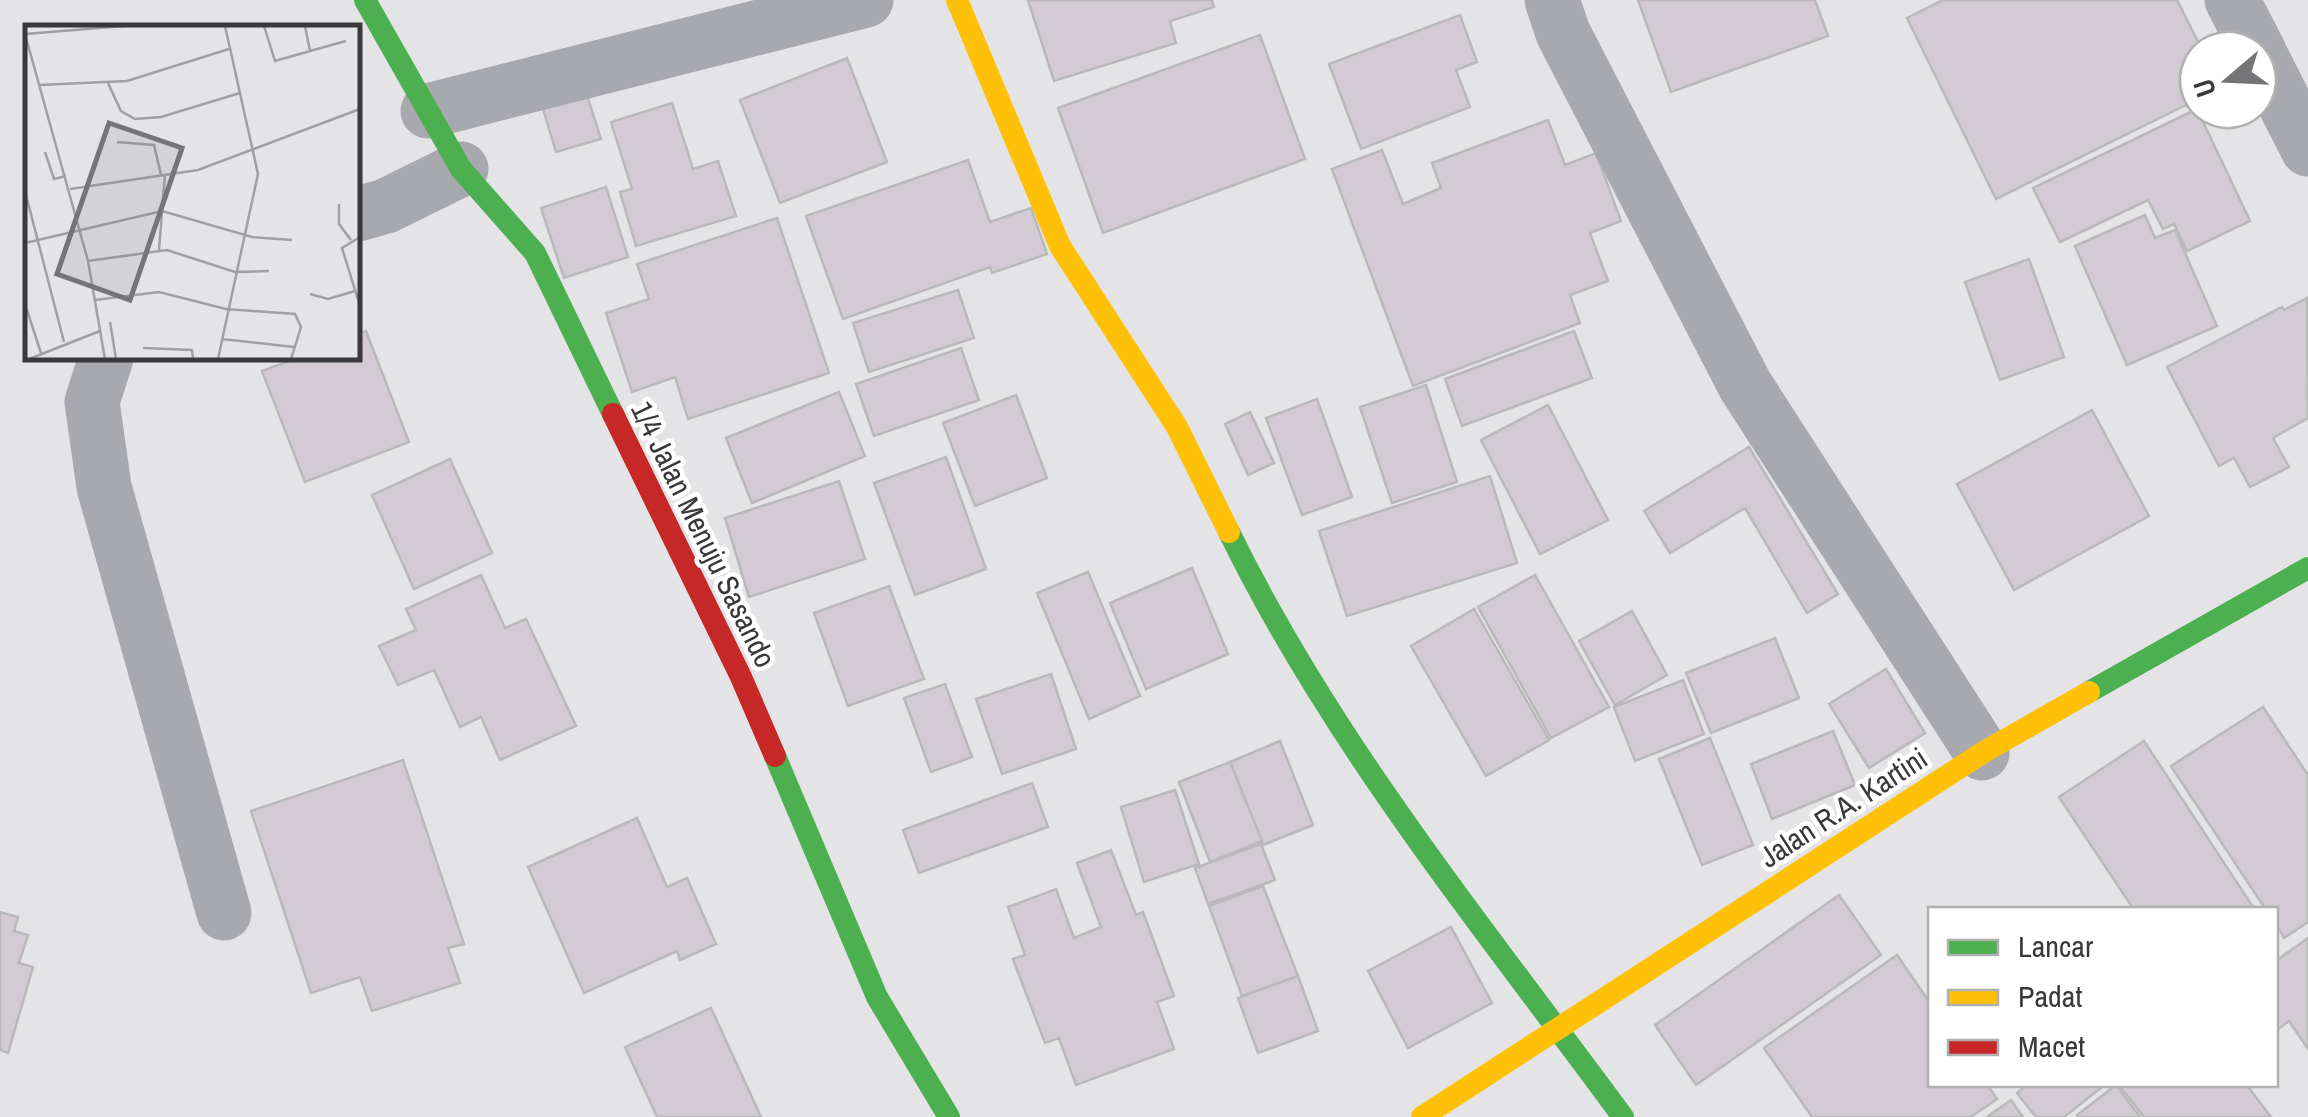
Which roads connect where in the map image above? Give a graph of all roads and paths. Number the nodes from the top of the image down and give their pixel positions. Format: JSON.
{"nodes":[{"id":1,"x":365,"y":0,"type":"edge"},
{"id":2,"x":866,"y":0,"type":"edge"},
{"id":3,"x":957,"y":0,"type":"edge"},
{"id":4,"x":1552,"y":0,"type":"edge"},
{"id":5,"x":2232,"y":0,"type":"edge"},
{"id":6,"x":2248,"y":30,"type":"edge"},
{"id":7,"x":2278,"y":90,"type":"edge"},
{"id":8,"x":428,"y":111,"type":"junction"},
{"id":9,"x":2308,"y":149,"type":"edge"},
{"id":10,"x":461,"y":169,"type":"junction"},
{"id":11,"x":360,"y":213,"type":"edge"},
{"id":12,"x":105,"y":360,"type":"edge"},
{"id":13,"x":2308,"y":568,"type":"edge"},
{"id":14,"x":1982,"y":753,"type":"junction"},
{"id":15,"x":224,"y":914,"type":"dead end"},
{"id":16,"x":1558,"y":1028,"type":"junction"},
{"id":17,"x":949,"y":1117,"type":"edge"},
{"id":18,"x":1422,"y":1117,"type":"edge"},
{"id":19,"x":1623,"y":1117,"type":"edge"}],
"edges":[{"from":1,"to":8,"type":"street","name":"1/4 Jalan Menuju Sasando"},
{"from":2,"to":8,"type":"street"},
{"from":3,"to":16,"type":"street"},
{"from":4,"to":14,"type":"street"},
{"from":5,"to":6,"type":"street"},
{"from":7,"to":9,"type":"street"},
{"from":8,"to":10,"type":"street","name":"1/4 Jalan Menuju Sasando"},
{"from":10,"to":11,"type":"street"},
{"from":10,"to":17,"type":"street","name":"1/4 Jalan Menuju Sasando"},
{"from":12,"to":15,"type":"street"},
{"from":13,"to":14,"type":"street","name":"Jalan R.A. Kartini"},
{"from":14,"to":16,"type":"street","name":"Jalan R.A. Kartini"},
{"from":16,"to":18,"type":"street","name":"Jalan R.A. Kartini"},
{"from":16,"to":19,"type":"street"}]}
